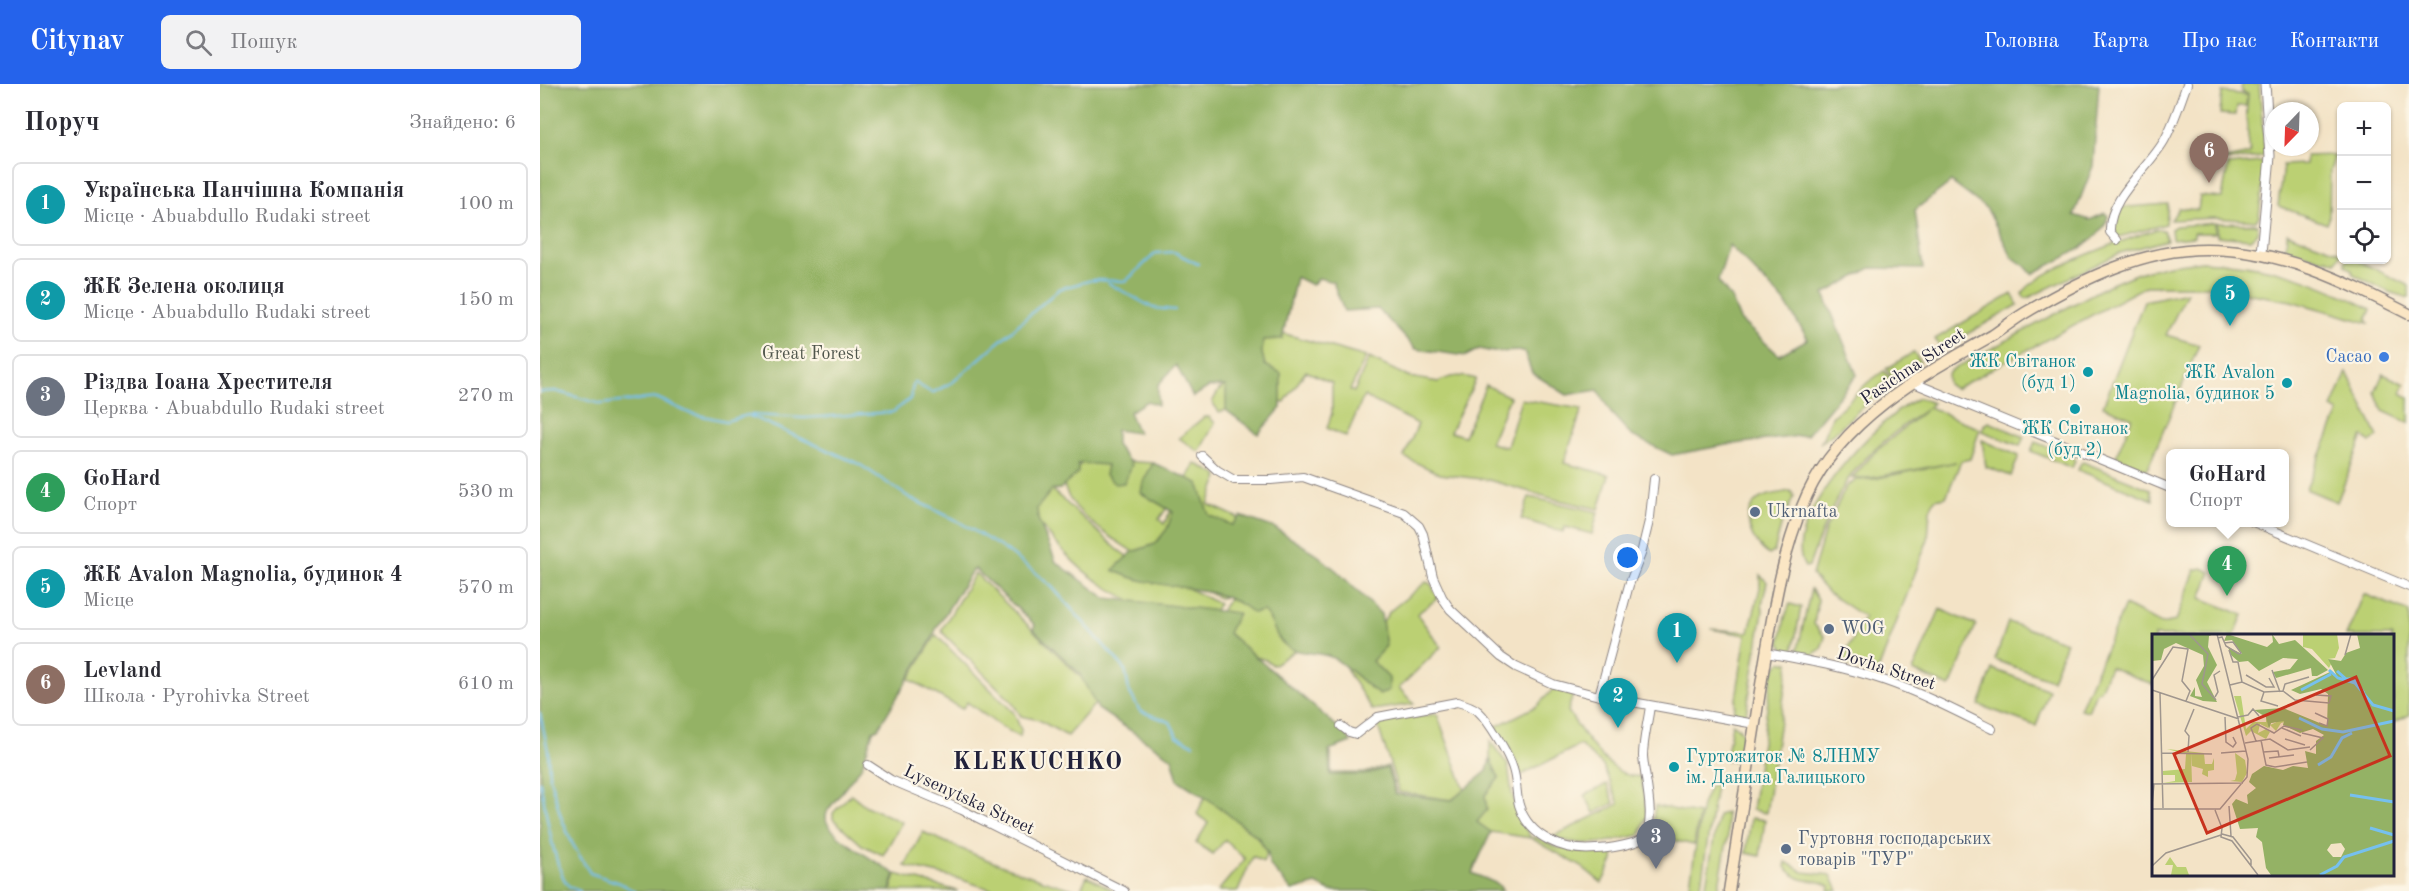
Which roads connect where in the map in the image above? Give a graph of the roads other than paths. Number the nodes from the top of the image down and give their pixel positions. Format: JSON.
{"nodes":[{"id":1,"x":2187,"y":84,"type":"edge"},
{"id":2,"x":2265,"y":84,"type":"edge"},
{"id":3,"x":2117,"y":240,"type":"dead end"},
{"id":4,"x":2261,"y":253,"type":"junction"},
{"id":5,"x":2409,"y":314,"type":"edge"},
{"id":6,"x":1914,"y":382,"type":"junction"},
{"id":7,"x":1202,"y":456,"type":"dead end"},
{"id":8,"x":1654,"y":479,"type":"dead end"},
{"id":9,"x":2166,"y":486,"type":"edge"},
{"id":10,"x":2265,"y":527,"type":"edge"},
{"id":11,"x":2409,"y":587,"type":"edge"},
{"id":12,"x":1767,"y":653,"type":"junction"},
{"id":13,"x":1599,"y":696,"type":"junction"},
{"id":14,"x":1650,"y":706,"type":"junction"},
{"id":15,"x":1755,"y":724,"type":"junction"},
{"id":16,"x":1341,"y":726,"type":"dead end"},
{"id":17,"x":1992,"y":729,"type":"dead end"},
{"id":18,"x":868,"y":765,"type":"dead end"},
{"id":19,"x":1124,"y":891,"type":"edge"},
{"id":20,"x":1729,"y":891,"type":"edge"}],
"edges":[{"from":1,"to":3,"type":"street"},
{"from":2,"to":4,"type":"street"},
{"from":4,"to":5,"type":"main road","name":"Pasichna Street"},
{"from":4,"to":6,"type":"main road","name":"Pasichna Street"},
{"from":6,"to":9,"type":"street"},
{"from":6,"to":12,"type":"main road","name":"Pasichna Street"},
{"from":7,"to":13,"type":"street"},
{"from":8,"to":13,"type":"street"},
{"from":10,"to":11,"type":"street"},
{"from":12,"to":15,"type":"main road","name":"Pasichna Street"},
{"from":12,"to":17,"type":"street","name":"Dovha Street"},
{"from":13,"to":14,"type":"street"},
{"from":14,"to":15,"type":"street"},
{"from":14,"to":16,"type":"street"},
{"from":15,"to":20,"type":"main road","name":"Pasichna Street"},
{"from":18,"to":19,"type":"street","name":"Lysenytska Street"}]}
